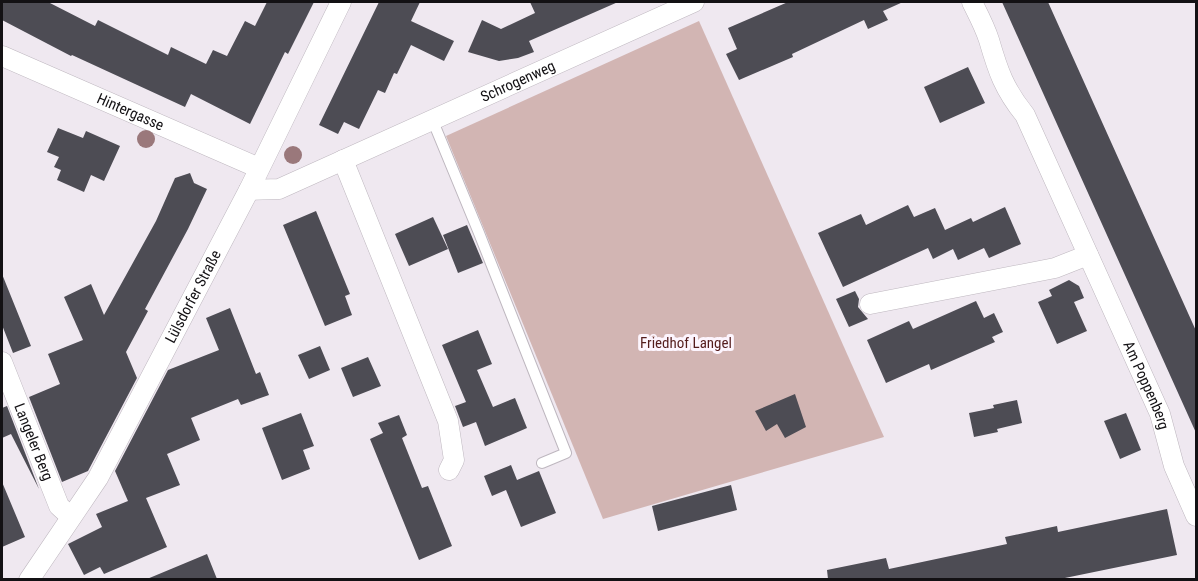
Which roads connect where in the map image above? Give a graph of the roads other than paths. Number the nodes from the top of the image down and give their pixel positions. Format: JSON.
{"nodes":[{"id":1,"x":341,"y":2,"type":"edge"},
{"id":2,"x":694,"y":2,"type":"edge"},
{"id":3,"x":972,"y":2,"type":"edge"},
{"id":4,"x":2,"y":56,"type":"edge"},
{"id":5,"x":432,"y":119,"type":"junction"},
{"id":6,"x":343,"y":160,"type":"junction"},
{"id":7,"x":259,"y":168,"type":"junction"},
{"id":8,"x":249,"y":190,"type":"junction"},
{"id":9,"x":1088,"y":255,"type":"junction"},
{"id":10,"x":870,"y":304,"type":"dead end"},
{"id":11,"x":2,"y":362,"type":"edge"},
{"id":12,"x":542,"y":463,"type":"dead end"},
{"id":13,"x":449,"y":470,"type":"dead end"},
{"id":14,"x":1197,"y":516,"type":"edge"},
{"id":15,"x":71,"y":517,"type":"junction"},
{"id":16,"x":28,"y":579,"type":"edge"}],
"edges":[{"from":1,"to":7,"type":"street","name":"Lülsdorfer Straße"},
{"from":2,"to":5,"type":"street","name":"Schrogenweg"},
{"from":3,"to":9,"type":"street","name":"Am Poppenberg"},
{"from":4,"to":7,"type":"street","name":"Hintergasse"},
{"from":5,"to":6,"type":"street","name":"Schrogenweg"},
{"from":5,"to":12,"type":"lane"},
{"from":6,"to":8,"type":"street","name":"Schrogenweg"},
{"from":6,"to":13,"type":"street"},
{"from":7,"to":8,"type":"street","name":"Lülsdorfer Straße"},
{"from":8,"to":15,"type":"street","name":"Lülsdorfer Straße"},
{"from":9,"to":10,"type":"street"},
{"from":9,"to":14,"type":"street","name":"Am Poppenberg"},
{"from":11,"to":15,"type":"street","name":"Langeler Berg"},
{"from":15,"to":16,"type":"street","name":"Lülsdorfer Straße"}]}
